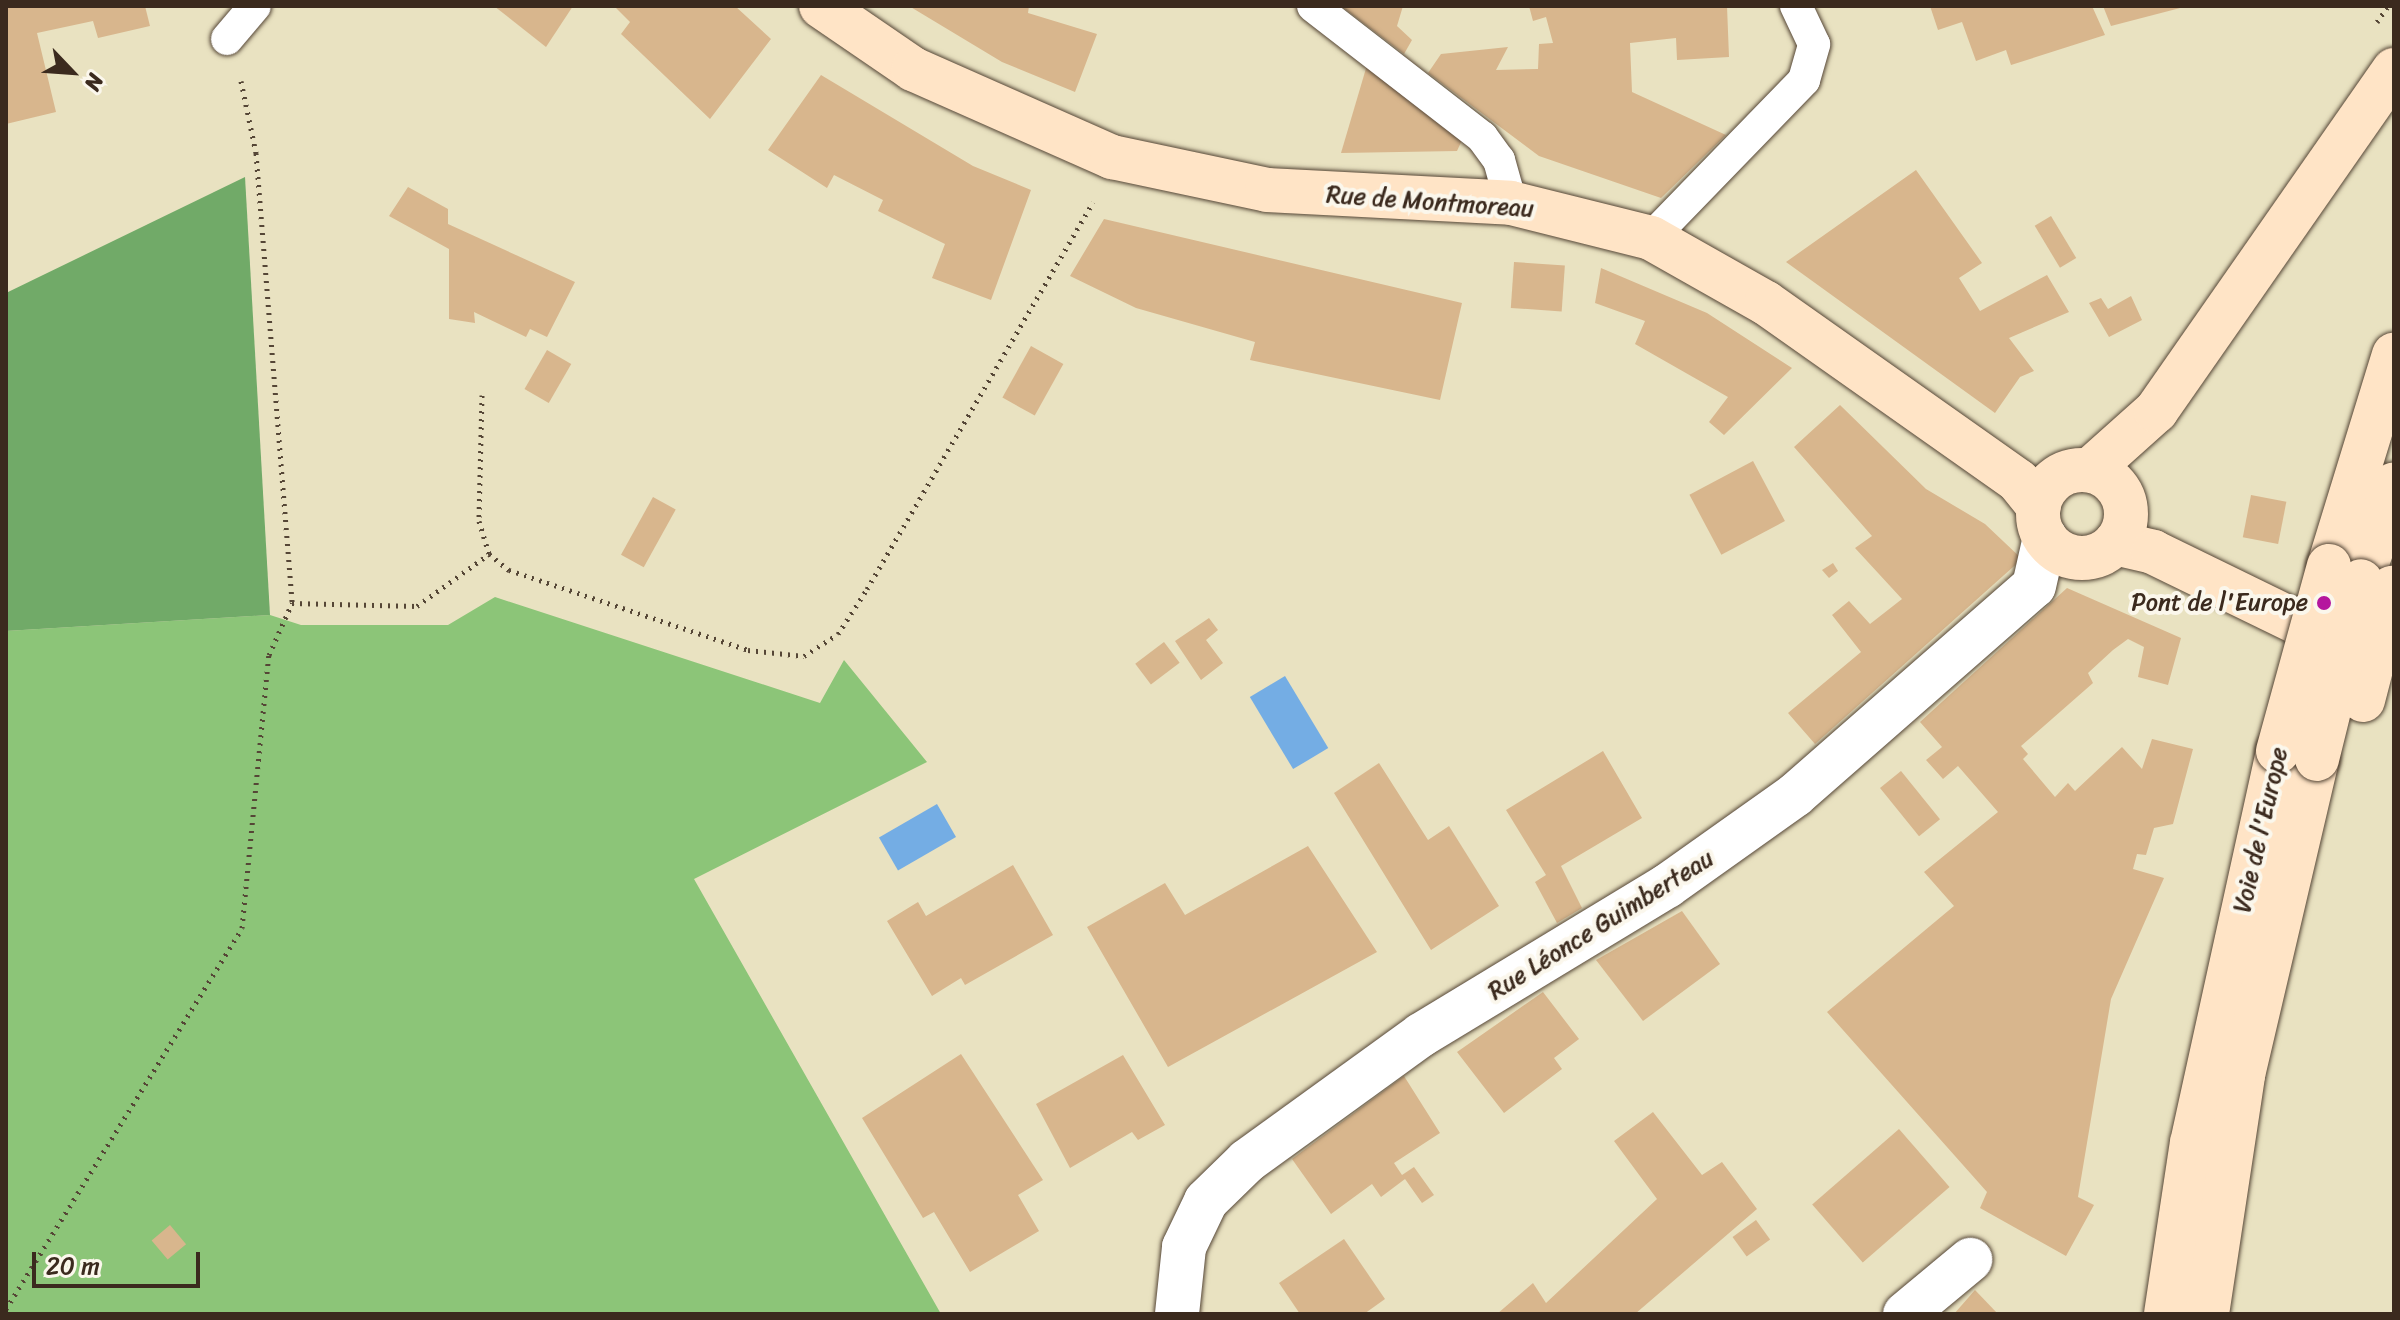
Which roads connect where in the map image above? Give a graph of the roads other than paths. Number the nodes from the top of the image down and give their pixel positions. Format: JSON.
{"nodes":[{"id":1,"x":255,"y":6,"type":"edge"},
{"id":2,"x":821,"y":6,"type":"edge"},
{"id":3,"x":1313,"y":6,"type":"edge"},
{"id":4,"x":1796,"y":6,"type":"edge"},
{"id":5,"x":227,"y":39,"type":"road end"},
{"id":6,"x":2394,"y":70,"type":"edge"},
{"id":7,"x":1511,"y":203,"type":"junction"},
{"id":8,"x":1651,"y":238,"type":"junction"},
{"id":9,"x":2394,"y":355,"type":"edge"},
{"id":10,"x":2090,"y":470,"type":"junction"},
{"id":11,"x":2394,"y":484,"type":"edge"},
{"id":12,"x":2042,"y":522,"type":"junction"},
{"id":13,"x":2115,"y":543,"type":"junction"},
{"id":14,"x":2369,"y":579,"type":"edge"},
{"id":15,"x":2394,"y":667,"type":"edge"},
{"id":16,"x":2314,"y":758,"type":"junction"},
{"id":17,"x":1970,"y":1260,"type":"dead end"},
{"id":18,"x":1177,"y":1314,"type":"edge"},
{"id":19,"x":1905,"y":1314,"type":"edge"},
{"id":20,"x":2166,"y":1314,"type":"edge"},
{"id":21,"x":2207,"y":1314,"type":"edge"},
{"id":22,"x":2215,"y":1314,"type":"edge"}],
"edges":[{"from":1,"to":5,"type":"lane"},
{"from":2,"to":7,"type":"main road","name":"Rue de Montmoreau"},
{"from":3,"to":7,"type":"lane"},
{"from":4,"to":8,"type":"lane"},
{"from":6,"to":10,"type":"main road"},
{"from":7,"to":8,"type":"main road","name":"Rue de Montmoreau"},
{"from":8,"to":12,"type":"main road","name":"Rue de Montmoreau"},
{"from":9,"to":14,"type":"main road","name":"Voie de l'Europe"},
{"from":10,"to":12,"type":"main road"},
{"from":10,"to":13,"type":"main road"},
{"from":11,"to":14,"type":"main road"},
{"from":12,"to":13,"type":"main road"},
{"from":12,"to":18,"type":"street","name":"Rue Léonce Guimberteau"},
{"from":13,"to":15,"type":"main road"},
{"from":14,"to":16,"type":"main road","name":"Voie de l'Europe","bridge":true},
{"from":16,"to":20,"type":"main road","name":"Voie de l'Europe"},
{"from":16,"to":21,"type":"main road","name":"Voie de l'Europe"},
{"from":16,"to":22,"type":"main road"},
{"from":17,"to":19,"type":"street"}]}
